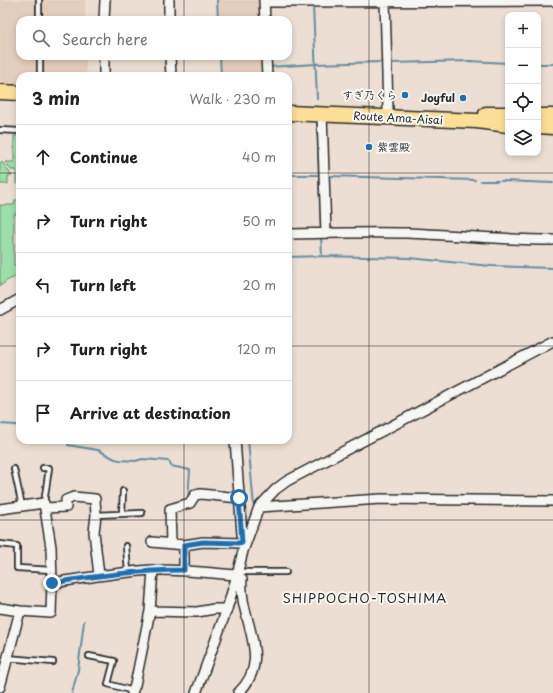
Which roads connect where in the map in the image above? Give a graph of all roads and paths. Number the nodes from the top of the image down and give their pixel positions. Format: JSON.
{"nodes":[{"id":1,"x":39,"y":0,"type":"edge"},
{"id":2,"x":106,"y":0,"type":"edge"},
{"id":3,"x":168,"y":0,"type":"edge"},
{"id":4,"x":553,"y":0,"type":"edge"},
{"id":5,"x":264,"y":1,"type":"edge"},
{"id":6,"x":385,"y":1,"type":"edge"},
{"id":7,"x":39,"y":16,"type":"edge"},
{"id":8,"x":104,"y":16,"type":"edge"},
{"id":9,"x":169,"y":16,"type":"edge"},
{"id":10,"x":265,"y":16,"type":"edge"},
{"id":11,"x":40,"y":60,"type":"edge"},
{"id":12,"x":104,"y":60,"type":"edge"},
{"id":13,"x":170,"y":60,"type":"edge"},
{"id":14,"x":266,"y":60,"type":"edge"},
{"id":15,"x":40,"y":72,"type":"edge"},
{"id":16,"x":104,"y":72,"type":"edge"},
{"id":17,"x":171,"y":72,"type":"edge"},
{"id":18,"x":267,"y":72,"type":"edge"},
{"id":19,"x":0,"y":92,"type":"edge"},
{"id":20,"x":16,"y":93,"type":"edge"},
{"id":21,"x":0,"y":100,"type":"edge"},
{"id":22,"x":16,"y":101,"type":"edge"},
{"id":23,"x":292,"y":105,"type":"edge"},
{"id":24,"x":388,"y":110,"type":"junction"},
{"id":25,"x":292,"y":113,"type":"edge"},
{"id":26,"x":322,"y":114,"type":"junction"},
{"id":27,"x":505,"y":114,"type":"edge"},
{"id":28,"x":541,"y":116,"type":"edge"},
{"id":29,"x":553,"y":116,"type":"edge"},
{"id":30,"x":505,"y":124,"type":"edge"},
{"id":31,"x":541,"y":126,"type":"edge"},
{"id":32,"x":553,"y":127,"type":"edge"},
{"id":33,"x":0,"y":130,"type":"edge"},
{"id":34,"x":16,"y":131,"type":"edge"},
{"id":35,"x":323,"y":233,"type":"junction"},
{"id":36,"x":292,"y":234,"type":"edge"},
{"id":37,"x":553,"y":240,"type":"edge"},
{"id":38,"x":16,"y":301,"type":"edge"},
{"id":39,"x":0,"y":310,"type":"edge"},
{"id":40,"x":553,"y":342,"type":"edge"},
{"id":41,"x":235,"y":444,"type":"edge"},
{"id":42,"x":43,"y":468,"type":"dead end"},
{"id":43,"x":14,"y":469,"type":"dead end"},
{"id":44,"x":123,"y":491,"type":"dead end"},
{"id":45,"x":239,"y":498,"type":"junction"},
{"id":46,"x":553,"y":501,"type":"edge"},
{"id":47,"x":44,"y":506,"type":"junction"},
{"id":48,"x":22,"y":507,"type":"junction"},
{"id":49,"x":259,"y":507,"type":"junction"},
{"id":50,"x":0,"y":509,"type":"edge"},
{"id":51,"x":142,"y":512,"type":"dead end"},
{"id":52,"x":122,"y":514,"type":"junction"},
{"id":53,"x":96,"y":515,"type":"junction"},
{"id":54,"x":152,"y":542,"type":"dead end"},
{"id":55,"x":170,"y":543,"type":"junction"},
{"id":56,"x":0,"y":544,"type":"edge"},
{"id":57,"x":184,"y":545,"type":"junction"},
{"id":58,"x":126,"y":546,"type":"dead end"},
{"id":59,"x":243,"y":547,"type":"junction"},
{"id":60,"x":52,"y":570,"type":"junction"},
{"id":61,"x":153,"y":570,"type":"junction"},
{"id":62,"x":184,"y":570,"type":"junction"},
{"id":63,"x":128,"y":572,"type":"junction"},
{"id":64,"x":286,"y":572,"type":"dead end"},
{"id":65,"x":238,"y":574,"type":"junction"},
{"id":66,"x":99,"y":575,"type":"junction"},
{"id":67,"x":52,"y":583,"type":"junction"},
{"id":68,"x":0,"y":608,"type":"edge"},
{"id":69,"x":227,"y":608,"type":"junction"},
{"id":70,"x":20,"y":611,"type":"junction"},
{"id":71,"x":150,"y":611,"type":"junction"},
{"id":72,"x":89,"y":656,"type":"dead end"},
{"id":73,"x":7,"y":658,"type":"junction"},
{"id":74,"x":53,"y":662,"type":"dead end"},
{"id":75,"x":0,"y":687,"type":"edge"},
{"id":76,"x":132,"y":692,"type":"edge"},
{"id":77,"x":196,"y":693,"type":"edge"},
{"id":78,"x":238,"y":693,"type":"edge"}],
"edges":[{"from":1,"to":7,"type":"lane"},
{"from":2,"to":8,"type":"street"},
{"from":3,"to":9,"type":"street"},
{"from":4,"to":6,"type":"street"},
{"from":5,"to":6,"type":"street"},
{"from":5,"to":10,"type":"street"},
{"from":6,"to":24,"type":"street"},
{"from":11,"to":15,"type":"lane"},
{"from":12,"to":16,"type":"street"},
{"from":13,"to":17,"type":"street"},
{"from":14,"to":18,"type":"street"},
{"from":19,"to":20,"type":"main road"},
{"from":21,"to":22,"type":"main road"},
{"from":23,"to":24,"type":"main road","name":"Route Ama-Aisai"},
{"from":24,"to":27,"type":"main road","name":"Route Ama-Aisai"},
{"from":25,"to":26,"type":"main road","name":"Route Ama-Aisai"},
{"from":26,"to":30,"type":"main road","name":"Route Ama-Aisai"},
{"from":26,"to":35,"type":"street"},
{"from":28,"to":29,"type":"main road"},
{"from":31,"to":32,"type":"main road"},
{"from":33,"to":34,"type":"lane"},
{"from":35,"to":36,"type":"street"},
{"from":35,"to":37,"type":"street"},
{"from":38,"to":39,"type":"street"},
{"from":40,"to":49,"type":"street"},
{"from":41,"to":45,"type":"street"},
{"from":42,"to":47,"type":"lane"},
{"from":43,"to":48,"type":"lane"},
{"from":44,"to":52,"type":"lane"},
{"from":45,"to":55,"type":"street"},
{"from":45,"to":59,"type":"street"},
{"from":46,"to":49,"type":"street"},
{"from":47,"to":48,"type":"street"},
{"from":47,"to":53,"type":"street"},
{"from":47,"to":60,"type":"street"},
{"from":48,"to":50,"type":"street"},
{"from":49,"to":59,"type":"street"},
{"from":51,"to":52,"type":"lane"},
{"from":52,"to":53,"type":"lane"},
{"from":53,"to":66,"type":"street"},
{"from":54,"to":55,"type":"street"},
{"from":55,"to":57,"type":"street"},
{"from":56,"to":60,"type":"lane"},
{"from":57,"to":59,"type":"street"},
{"from":57,"to":62,"type":"street"},
{"from":58,"to":63,"type":"lane"},
{"from":59,"to":65,"type":"street"},
{"from":60,"to":67,"type":"street"},
{"from":61,"to":62,"type":"street"},
{"from":61,"to":63,"type":"street"},
{"from":61,"to":71,"type":"street"},
{"from":62,"to":65,"type":"street"},
{"from":63,"to":66,"type":"street"},
{"from":64,"to":65,"type":"lane"},
{"from":65,"to":69,"type":"street"},
{"from":65,"to":78,"type":"street"},
{"from":66,"to":67,"type":"street"},
{"from":67,"to":70,"type":"street"},
{"from":68,"to":70,"type":"street"},
{"from":69,"to":71,"type":"street"},
{"from":69,"to":77,"type":"street"},
{"from":70,"to":73,"type":"street"},
{"from":71,"to":76,"type":"street"},
{"from":72,"to":76,"type":"lane"},
{"from":73,"to":74,"type":"lane"},
{"from":73,"to":75,"type":"street"}]}
